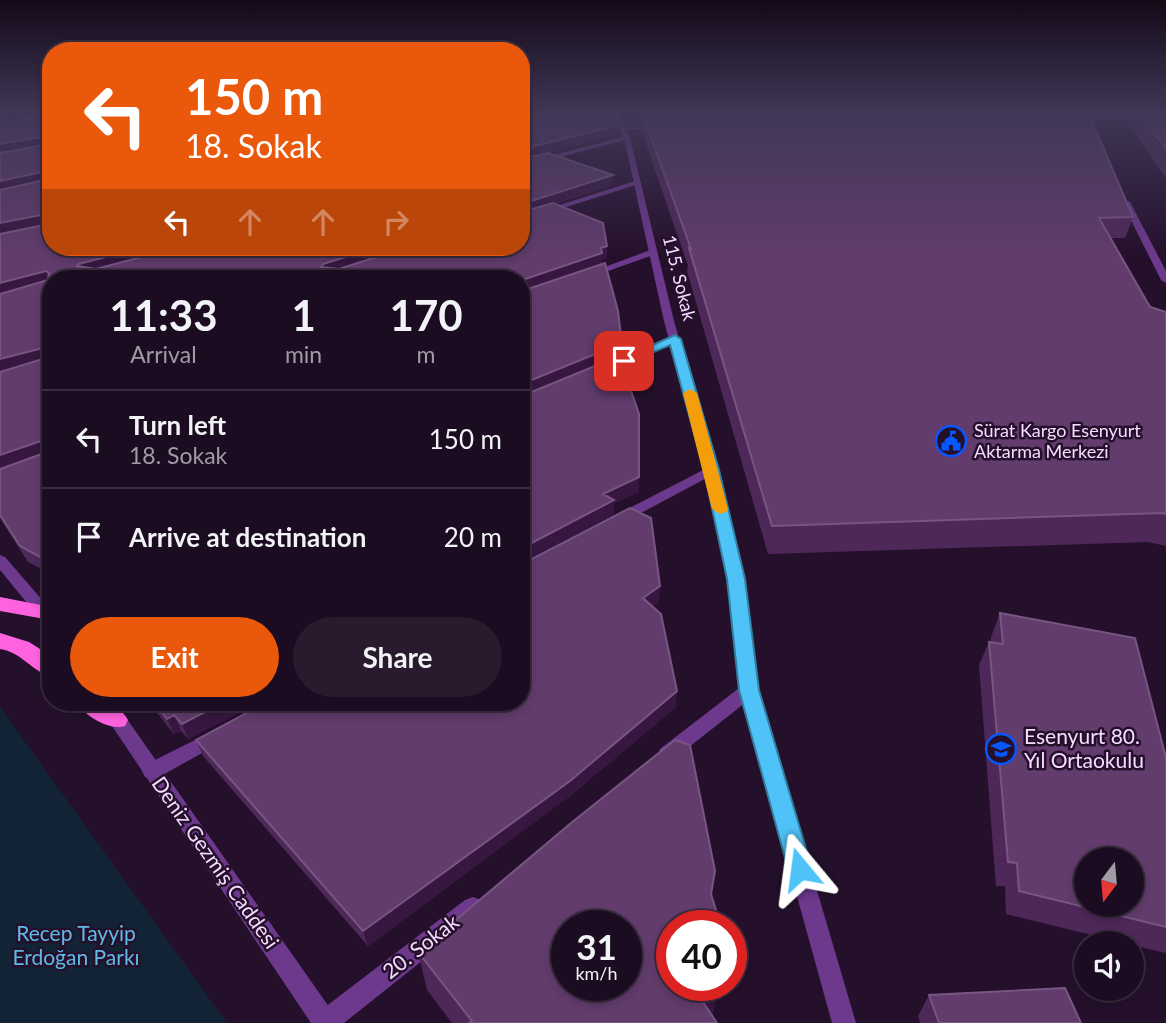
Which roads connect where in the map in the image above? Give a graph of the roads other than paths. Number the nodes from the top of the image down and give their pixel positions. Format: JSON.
{"nodes":[{"id":1,"x":632,"y":160,"type":"edge"},
{"id":2,"x":638,"y":183,"type":"junction"},
{"id":3,"x":1121,"y":190,"type":"edge"},
{"id":4,"x":530,"y":217,"type":"edge"},
{"id":5,"x":653,"y":252,"type":"junction"},
{"id":6,"x":574,"y":279,"type":"edge"},
{"id":7,"x":1166,"y":280,"type":"edge"},
{"id":8,"x":675,"y":339,"type":"junction"},
{"id":9,"x":598,"y":372,"type":"edge"},
{"id":10,"x":711,"y":470,"type":"junction"},
{"id":11,"x":605,"y":527,"type":"edge"},
{"id":12,"x":0,"y":560,"type":"edge"},
{"id":13,"x":0,"y":604,"type":"edge"},
{"id":14,"x":42,"y":606,"type":"edge"},
{"id":15,"x":42,"y":613,"type":"edge"},
{"id":16,"x":0,"y":641,"type":"edge"},
{"id":17,"x":42,"y":660,"type":"edge"},
{"id":18,"x":749,"y":690,"type":"junction"},
{"id":19,"x":111,"y":711,"type":"edge"},
{"id":20,"x":233,"y":727,"type":"edge"},
{"id":21,"x":651,"y":767,"type":"edge"},
{"id":22,"x":152,"y":771,"type":"junction"},
{"id":23,"x":488,"y":895,"type":"edge"},
{"id":24,"x":325,"y":1023,"type":"edge"},
{"id":25,"x":844,"y":1023,"type":"edge"}],
"edges":[{"from":1,"to":2,"type":"street","name":"115. Sokak"},
{"from":2,"to":4,"type":"street"},
{"from":2,"to":5,"type":"street","name":"115. Sokak"},
{"from":3,"to":7,"type":"street"},
{"from":5,"to":6,"type":"street"},
{"from":5,"to":8,"type":"street","name":"115. Sokak"},
{"from":8,"to":9,"type":"street"},
{"from":8,"to":10,"type":"street","name":"115. Sokak"},
{"from":10,"to":11,"type":"street"},
{"from":10,"to":18,"type":"street","name":"115. Sokak"},
{"from":12,"to":14,"type":"street"},
{"from":13,"to":15,"type":"main road"},
{"from":16,"to":17,"type":"main road"},
{"from":18,"to":21,"type":"street"},
{"from":18,"to":25,"type":"street","name":"115. Sokak"},
{"from":19,"to":22,"type":"street","name":"Deniz Gezmiş Caddesi"},
{"from":20,"to":22,"type":"street"},
{"from":22,"to":24,"type":"street","name":"Deniz Gezmiş Caddesi"},
{"from":23,"to":24,"type":"street","name":"20. Sokak"}]}
